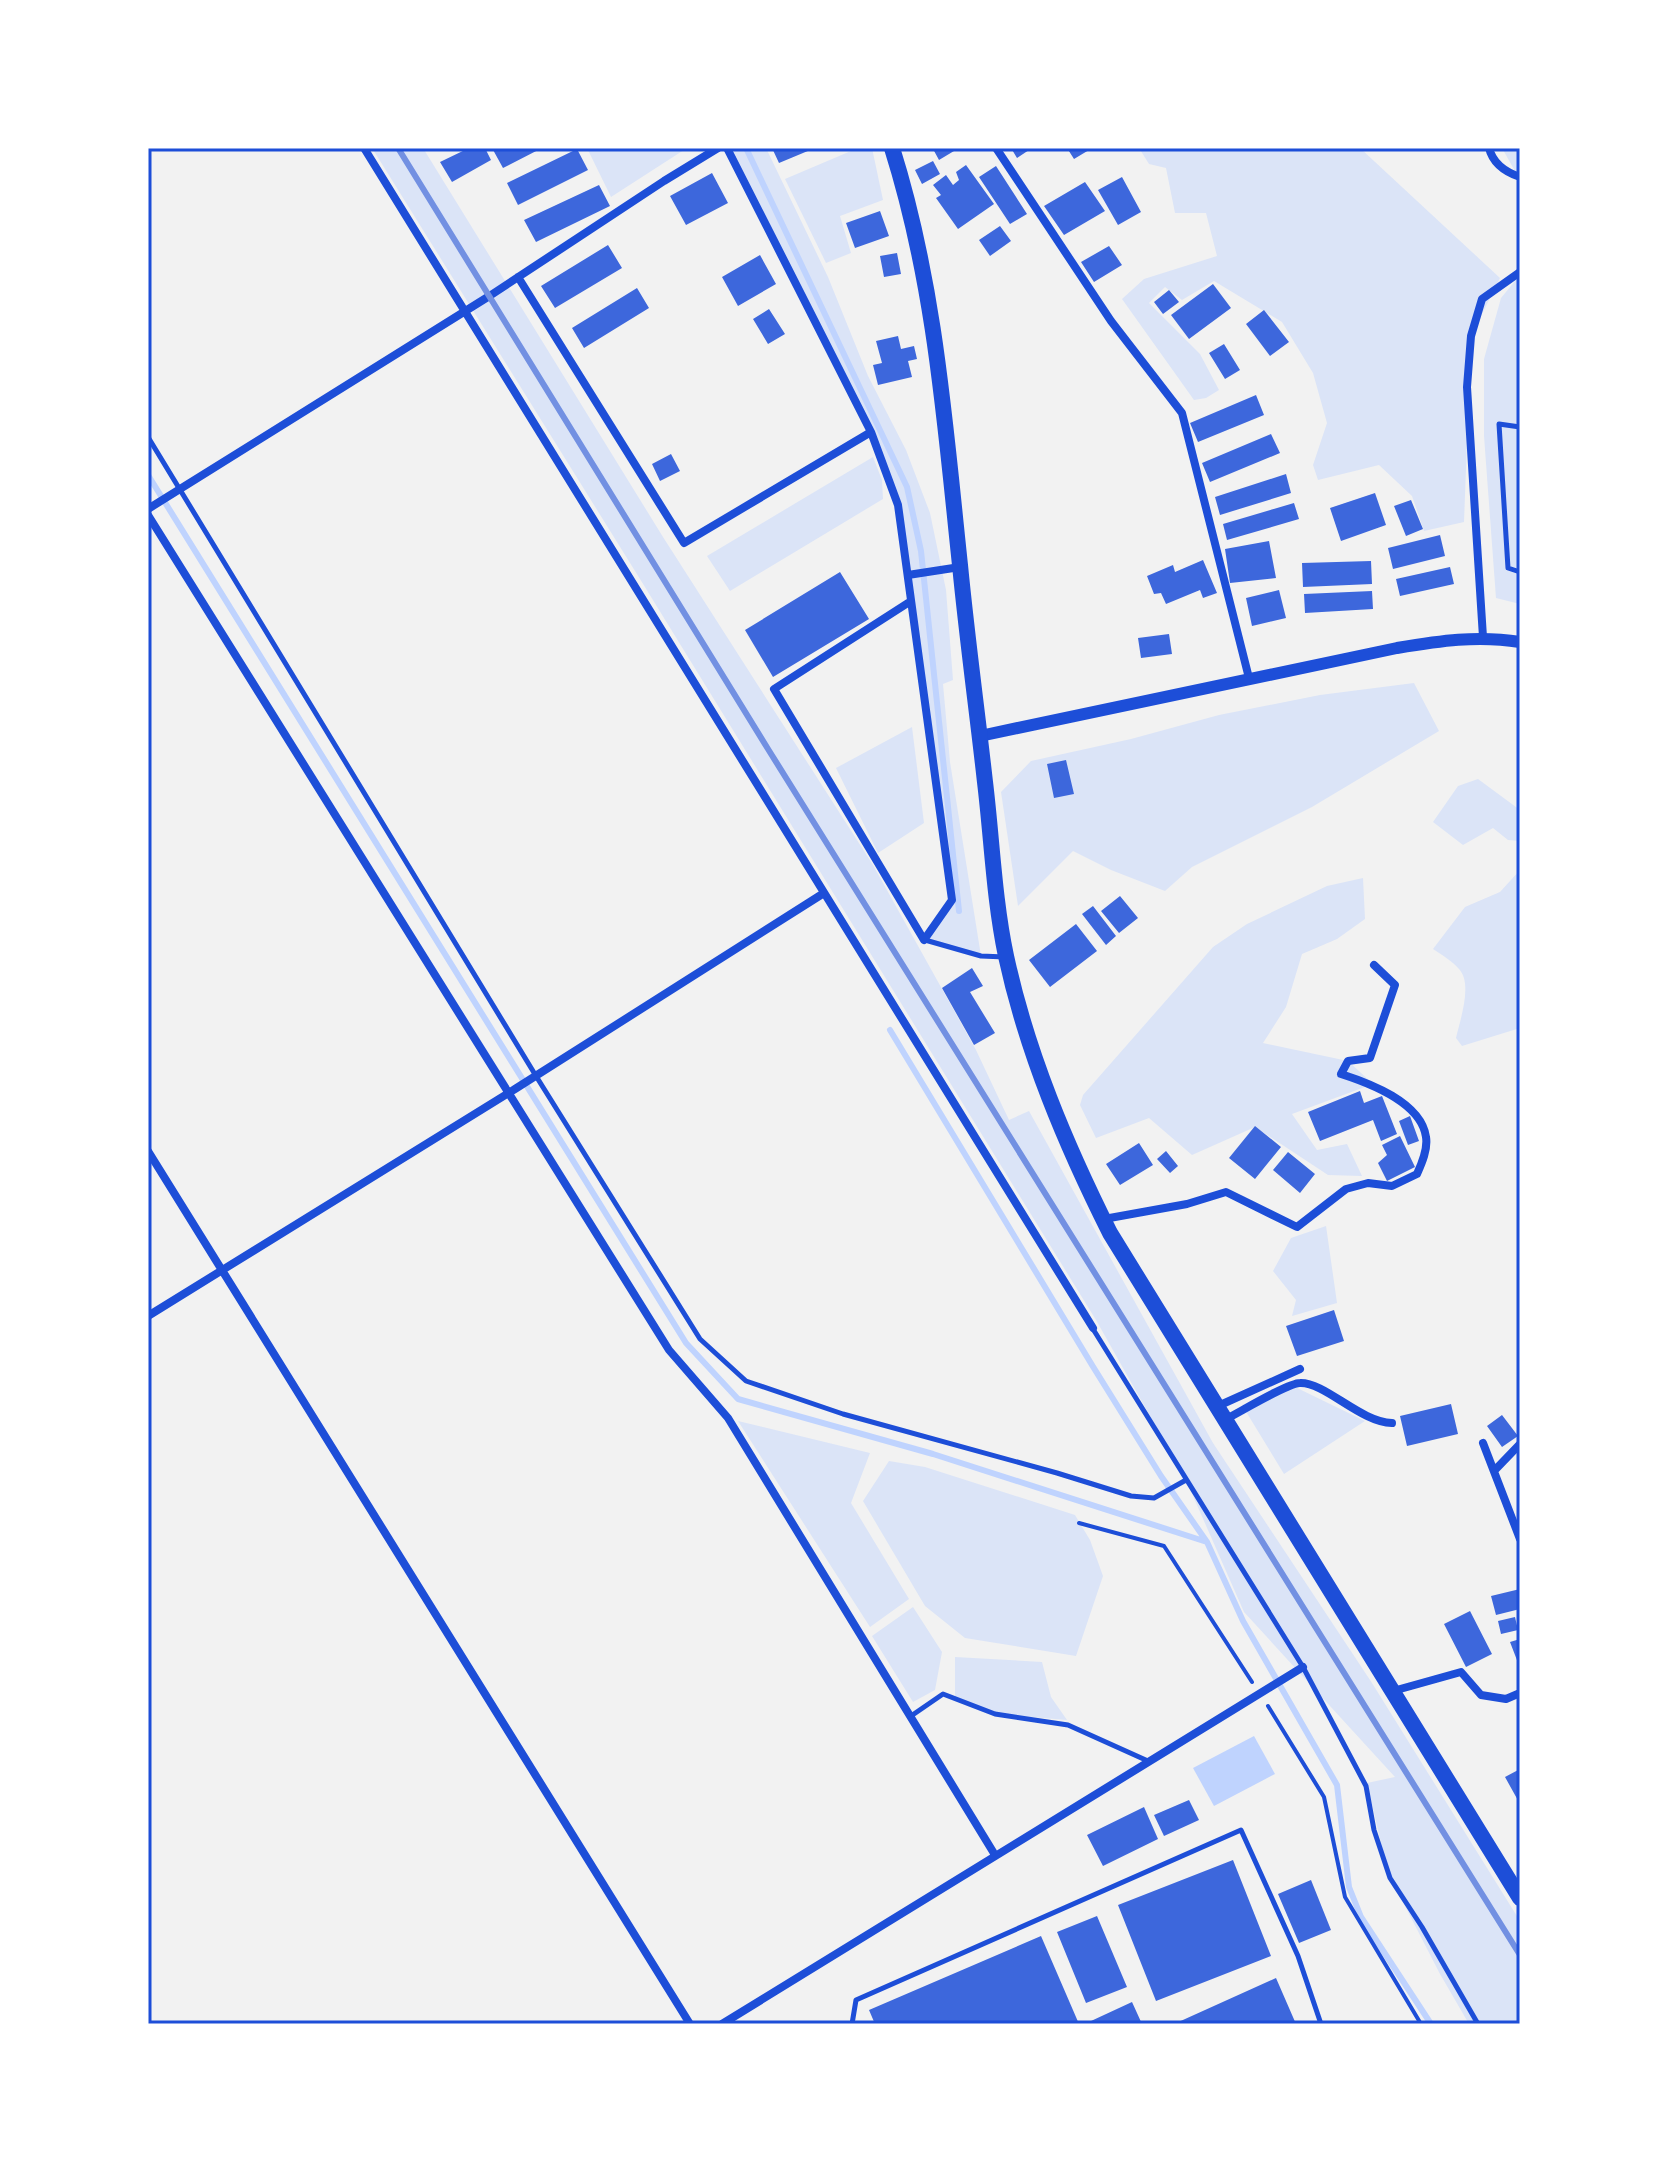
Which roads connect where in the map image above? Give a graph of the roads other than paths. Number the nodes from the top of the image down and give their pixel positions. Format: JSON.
{"nodes":[{"id":1,"x":364,"y":148,"type":"edge"},
{"id":2,"x":718,"y":148,"type":"edge"},
{"id":3,"x":727,"y":148,"type":"edge"},
{"id":4,"x":892,"y":148,"type":"edge"},
{"id":5,"x":996,"y":148,"type":"edge"},
{"id":6,"x":1489,"y":148,"type":"edge"},
{"id":7,"x":1520,"y":177,"type":"edge"},
{"id":8,"x":1520,"y":272,"type":"edge"},
{"id":9,"x":518,"y":277,"type":"junction"},
{"id":10,"x":465,"y":311,"type":"junction"},
{"id":11,"x":1520,"y":427,"type":"edge"},
{"id":12,"x":871,"y":432,"type":"junction"},
{"id":13,"x":148,"y":437,"type":"edge"},
{"id":14,"x":180,"y":489,"type":"junction"},
{"id":15,"x":149,"y":510,"type":"edge"},
{"id":16,"x":952,"y":568,"type":"junction"},
{"id":17,"x":1520,"y":572,"type":"edge"},
{"id":18,"x":910,"y":575,"type":"junction"},
{"id":19,"x":911,"y":601,"type":"junction"},
{"id":20,"x":1483,"y":637,"type":"junction"},
{"id":21,"x":1520,"y":642,"type":"edge"},
{"id":22,"x":1249,"y":678,"type":"junction"},
{"id":23,"x":980,"y":736,"type":"junction"},
{"id":24,"x":824,"y":893,"type":"junction"},
{"id":25,"x":924,"y":940,"type":"junction"},
{"id":26,"x":1006,"y":957,"type":"junction"},
{"id":27,"x":1374,"y":965,"type":"dead end"},
{"id":28,"x":539,"y":1074,"type":"junction"},
{"id":29,"x":512,"y":1091,"type":"junction"},
{"id":30,"x":148,"y":1151,"type":"edge"},
{"id":31,"x":1103,"y":1220,"type":"junction"},
{"id":32,"x":222,"y":1271,"type":"junction"},
{"id":33,"x":148,"y":1316,"type":"edge"},
{"id":34,"x":1093,"y":1328,"type":"joint"},
{"id":35,"x":1300,"y":1369,"type":"dead end"},
{"id":36,"x":1222,"y":1413,"type":"junction"},
{"id":37,"x":1392,"y":1423,"type":"dead end"},
{"id":38,"x":1483,"y":1443,"type":"dead end"},
{"id":39,"x":1520,"y":1444,"type":"edge"},
{"id":40,"x":1494,"y":1471,"type":"junction"},
{"id":41,"x":1186,"y":1480,"type":"junction"},
{"id":42,"x":1520,"y":1539,"type":"edge"},
{"id":43,"x":1303,"y":1667,"type":"junction"},
{"id":44,"x":1393,"y":1691,"type":"junction"},
{"id":45,"x":1520,"y":1693,"type":"edge"},
{"id":46,"x":911,"y":1716,"type":"junction"},
{"id":47,"x":1149,"y":1761,"type":"junction"},
{"id":48,"x":995,"y":1855,"type":"junction"},
{"id":49,"x":1520,"y":1898,"type":"edge"},
{"id":50,"x":690,"y":2024,"type":"edge"},
{"id":51,"x":722,"y":2024,"type":"edge"},
{"id":52,"x":852,"y":2024,"type":"edge"},
{"id":53,"x":1321,"y":2024,"type":"edge"},
{"id":54,"x":1478,"y":2024,"type":"edge"}],
"edges":[{"from":1,"to":10,"type":"street"},
{"from":2,"to":9,"type":"street"},
{"from":3,"to":12,"type":"street"},
{"from":4,"to":16,"type":"main road"},
{"from":5,"to":22,"type":"street"},
{"from":6,"to":7,"type":"street"},
{"from":8,"to":20,"type":"street"},
{"from":9,"to":10,"type":"street"},
{"from":9,"to":12,"type":"street"},
{"from":10,"to":14,"type":"street"},
{"from":10,"to":24,"type":"street"},
{"from":11,"to":17,"type":"lane"},
{"from":12,"to":18,"type":"street"},
{"from":13,"to":14,"type":"lane"},
{"from":14,"to":15,"type":"street"},
{"from":14,"to":28,"type":"lane"},
{"from":15,"to":29,"type":"street"},
{"from":16,"to":18,"type":"street"},
{"from":16,"to":23,"type":"main road"},
{"from":18,"to":19,"type":"street"},
{"from":19,"to":25,"type":"street"},
{"from":19,"to":25,"type":"street"},
{"from":20,"to":21,"type":"street"},
{"from":20,"to":22,"type":"street"},
{"from":22,"to":23,"type":"street"},
{"from":23,"to":26,"type":"main road"},
{"from":24,"to":28,"type":"street"},
{"from":24,"to":34,"type":"street"},
{"from":25,"to":26,"type":"lane"},
{"from":26,"to":31,"type":"main road"},
{"from":27,"to":31,"type":"street"},
{"from":28,"to":29,"type":"street"},
{"from":28,"to":41,"type":"lane"},
{"from":29,"to":32,"type":"street"},
{"from":29,"to":46,"type":"street"},
{"from":30,"to":32,"type":"street"},
{"from":31,"to":36,"type":"main road"},
{"from":32,"to":33,"type":"street"},
{"from":32,"to":50,"type":"street"},
{"from":34,"to":41,"type":"lane"},
{"from":35,"to":36,"type":"street"},
{"from":36,"to":37,"type":"street"},
{"from":36,"to":44,"type":"main road"},
{"from":38,"to":40,"type":"street"},
{"from":39,"to":40,"type":"street"},
{"from":40,"to":42,"type":"street"},
{"from":41,"to":43,"type":"lane"},
{"from":43,"to":47,"type":"street"},
{"from":43,"to":54,"type":"lane"},
{"from":44,"to":45,"type":"street"},
{"from":44,"to":49,"type":"main road"},
{"from":46,"to":47,"type":"lane"},
{"from":46,"to":48,"type":"street"},
{"from":47,"to":48,"type":"street"},
{"from":48,"to":51,"type":"street"},
{"from":52,"to":53,"type":"lane"}]}
